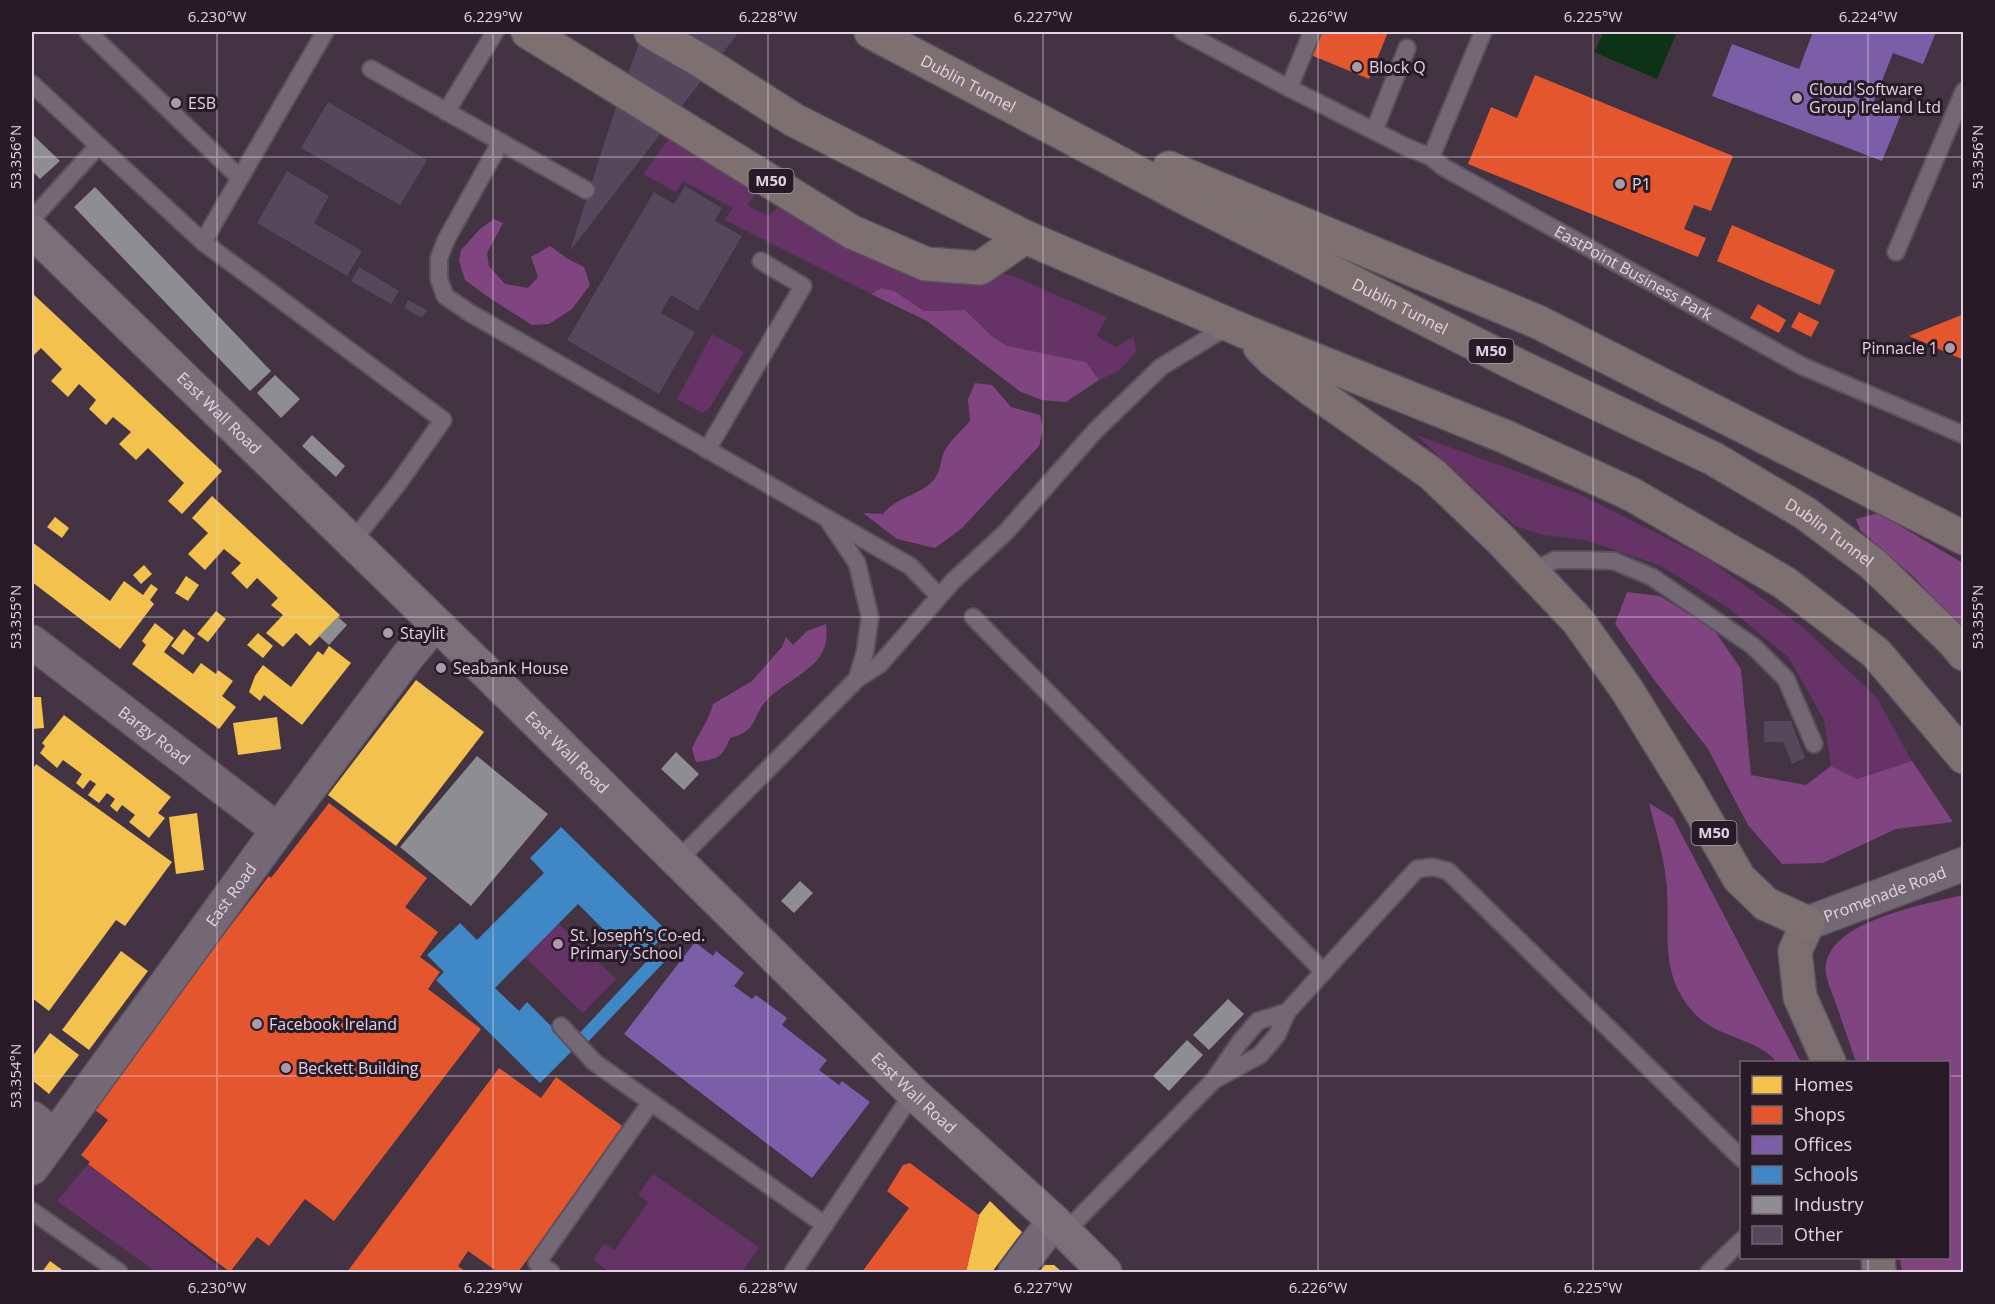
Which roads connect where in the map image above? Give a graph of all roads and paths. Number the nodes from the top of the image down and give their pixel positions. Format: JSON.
{"nodes":[{"id":1,"x":88,"y":32,"type":"edge"},
{"id":2,"x":325,"y":32,"type":"edge"},
{"id":3,"x":495,"y":32,"type":"edge"},
{"id":4,"x":528,"y":32,"type":"edge"},
{"id":5,"x":651,"y":32,"type":"edge"},
{"id":6,"x":871,"y":32,"type":"edge"},
{"id":7,"x":1183,"y":32,"type":"edge"},
{"id":8,"x":1312,"y":32,"type":"edge"},
{"id":9,"x":1483,"y":32,"type":"edge"},
{"id":10,"x":1407,"y":48,"type":"dead end"},
{"id":11,"x":371,"y":69,"type":"dead end"},
{"id":12,"x":32,"y":84,"type":"edge"},
{"id":13,"x":1289,"y":88,"type":"junction"},
{"id":14,"x":1964,"y":91,"type":"edge"},
{"id":15,"x":987,"y":92,"type":"junction"},
{"id":16,"x":446,"y":112,"type":"junction"},
{"id":17,"x":1374,"y":131,"type":"junction"},
{"id":18,"x":500,"y":142,"type":"junction"},
{"id":19,"x":98,"y":146,"type":"junction"},
{"id":20,"x":1431,"y":157,"type":"junction"},
{"id":21,"x":240,"y":178,"type":"junction"},
{"id":22,"x":586,"y":190,"type":"dead end"},
{"id":23,"x":32,"y":219,"type":"edge"},
{"id":24,"x":32,"y":231,"type":"edge"},
{"id":25,"x":1025,"y":237,"type":"junction"},
{"id":26,"x":203,"y":242,"type":"junction"},
{"id":27,"x":1896,"y":252,"type":"dead end"},
{"id":28,"x":760,"y":261,"type":"dead end"},
{"id":29,"x":1238,"y":328,"type":"junction"},
{"id":30,"x":1964,"y":435,"type":"edge"},
{"id":31,"x":707,"y":450,"type":"junction"},
{"id":32,"x":826,"y":518,"type":"junction"},
{"id":33,"x":1964,"y":538,"type":"edge"},
{"id":34,"x":351,"y":543,"type":"junction"},
{"id":35,"x":1531,"y":572,"type":"junction"},
{"id":36,"x":939,"y":596,"type":"junction"},
{"id":37,"x":973,"y":617,"type":"dead end"},
{"id":38,"x":435,"y":624,"type":"junction"},
{"id":39,"x":32,"y":642,"type":"edge"},
{"id":40,"x":1964,"y":654,"type":"edge"},
{"id":41,"x":856,"y":679,"type":"junction"},
{"id":42,"x":1814,"y":744,"type":"dead end"},
{"id":43,"x":1964,"y":757,"type":"edge"},
{"id":44,"x":278,"y":830,"type":"junction"},
{"id":45,"x":678,"y":860,"type":"junction"},
{"id":46,"x":1964,"y":864,"type":"edge"},
{"id":47,"x":1808,"y":923,"type":"junction"},
{"id":48,"x":1324,"y":972,"type":"junction"},
{"id":49,"x":1287,"y":1012,"type":"junction"},
{"id":50,"x":561,"y":1026,"type":"dead end"},
{"id":51,"x":1829,"y":1061,"type":"edge"},
{"id":52,"x":1214,"y":1080,"type":"junction"},
{"id":53,"x":914,"y":1093,"type":"junction"},
{"id":54,"x":651,"y":1102,"type":"junction"},
{"id":55,"x":43,"y":1127,"type":"edge"},
{"id":56,"x":1740,"y":1157,"type":"edge"},
{"id":57,"x":32,"y":1168,"type":"edge"},
{"id":58,"x":32,"y":1211,"type":"edge"},
{"id":59,"x":825,"y":1225,"type":"junction"},
{"id":60,"x":1059,"y":1227,"type":"junction"},
{"id":61,"x":1740,"y":1242,"type":"edge"},
{"id":62,"x":119,"y":1272,"type":"edge"},
{"id":63,"x":551,"y":1272,"type":"edge"},
{"id":64,"x":793,"y":1272,"type":"edge"},
{"id":65,"x":1015,"y":1272,"type":"edge"},
{"id":66,"x":1105,"y":1272,"type":"edge"},
{"id":67,"x":1709,"y":1272,"type":"edge"}],
"edges":[{"from":1,"to":21,"type":"lane"},
{"from":2,"to":21,"type":"lane"},
{"from":3,"to":16,"type":"lane"},
{"from":4,"to":25,"type":"highway","number":"M50"},
{"from":5,"to":25,"type":"highway","number":"M50"},
{"from":6,"to":15,"type":"highway","name":"Dublin Tunnel","number":"M50"},
{"from":7,"to":13,"type":"lane","name":"EastPoint Business Park"},
{"from":8,"to":13,"type":"lane"},
{"from":9,"to":20,"type":"lane"},
{"from":10,"to":17,"type":"lane"},
{"from":11,"to":16,"type":"lane"},
{"from":12,"to":19,"type":"lane"},
{"from":13,"to":17,"type":"lane","name":"EastPoint Business Park"},
{"from":14,"to":27,"type":"lane"},
{"from":15,"to":33,"type":"highway","number":"M50"},
{"from":15,"to":40,"type":"highway","name":"Dublin Tunnel","number":"M50"},
{"from":16,"to":18,"type":"lane"},
{"from":17,"to":20,"type":"lane","name":"EastPoint Business Park"},
{"from":18,"to":22,"type":"lane"},
{"from":18,"to":31,"type":"lane"},
{"from":19,"to":23,"type":"lane"},
{"from":19,"to":26,"type":"lane"},
{"from":20,"to":30,"type":"lane","name":"EastPoint Business Park"},
{"from":21,"to":26,"type":"lane"},
{"from":24,"to":34,"type":"main road","name":"East Wall Road"},
{"from":25,"to":29,"type":"highway","number":"M50"},
{"from":26,"to":34,"type":"lane"},
{"from":28,"to":31,"type":"lane"},
{"from":29,"to":35,"type":"highway","number":"M50"},
{"from":29,"to":36,"type":"lane"},
{"from":29,"to":43,"type":"highway","number":"M50"},
{"from":31,"to":32,"type":"lane"},
{"from":32,"to":36,"type":"lane"},
{"from":32,"to":41,"type":"lane"},
{"from":34,"to":38,"type":"main road","name":"East Wall Road"},
{"from":35,"to":42,"type":"lane"},
{"from":35,"to":47,"type":"highway","number":"M50"},
{"from":36,"to":41,"type":"lane"},
{"from":37,"to":48,"type":"lane"},
{"from":38,"to":44,"type":"street","name":"East Road"},
{"from":38,"to":45,"type":"main road","name":"East Wall Road"},
{"from":39,"to":44,"type":"street","name":"Bargy Road"},
{"from":41,"to":45,"type":"lane"},
{"from":44,"to":55,"type":"street","name":"East Road"},
{"from":45,"to":53,"type":"main road","name":"East Wall Road"},
{"from":46,"to":47,"type":"street","name":"Promenade Road"},
{"from":47,"to":51,"type":"highway"},
{"from":48,"to":49,"type":"lane"},
{"from":48,"to":56,"type":"lane"},
{"from":49,"to":52,"type":"lane"},
{"from":49,"to":52,"type":"lane"},
{"from":50,"to":54,"type":"lane"},
{"from":52,"to":60,"type":"lane"},
{"from":53,"to":59,"type":"lane"},
{"from":53,"to":60,"type":"main road","name":"East Wall Road"},
{"from":54,"to":59,"type":"lane"},
{"from":54,"to":63,"type":"lane"},
{"from":55,"to":57,"type":"street","name":"East Road"},
{"from":58,"to":62,"type":"lane"},
{"from":59,"to":64,"type":"lane"},
{"from":60,"to":65,"type":"street"},
{"from":60,"to":66,"type":"main road","name":"East Wall Road"},
{"from":61,"to":67,"type":"lane"}]}
